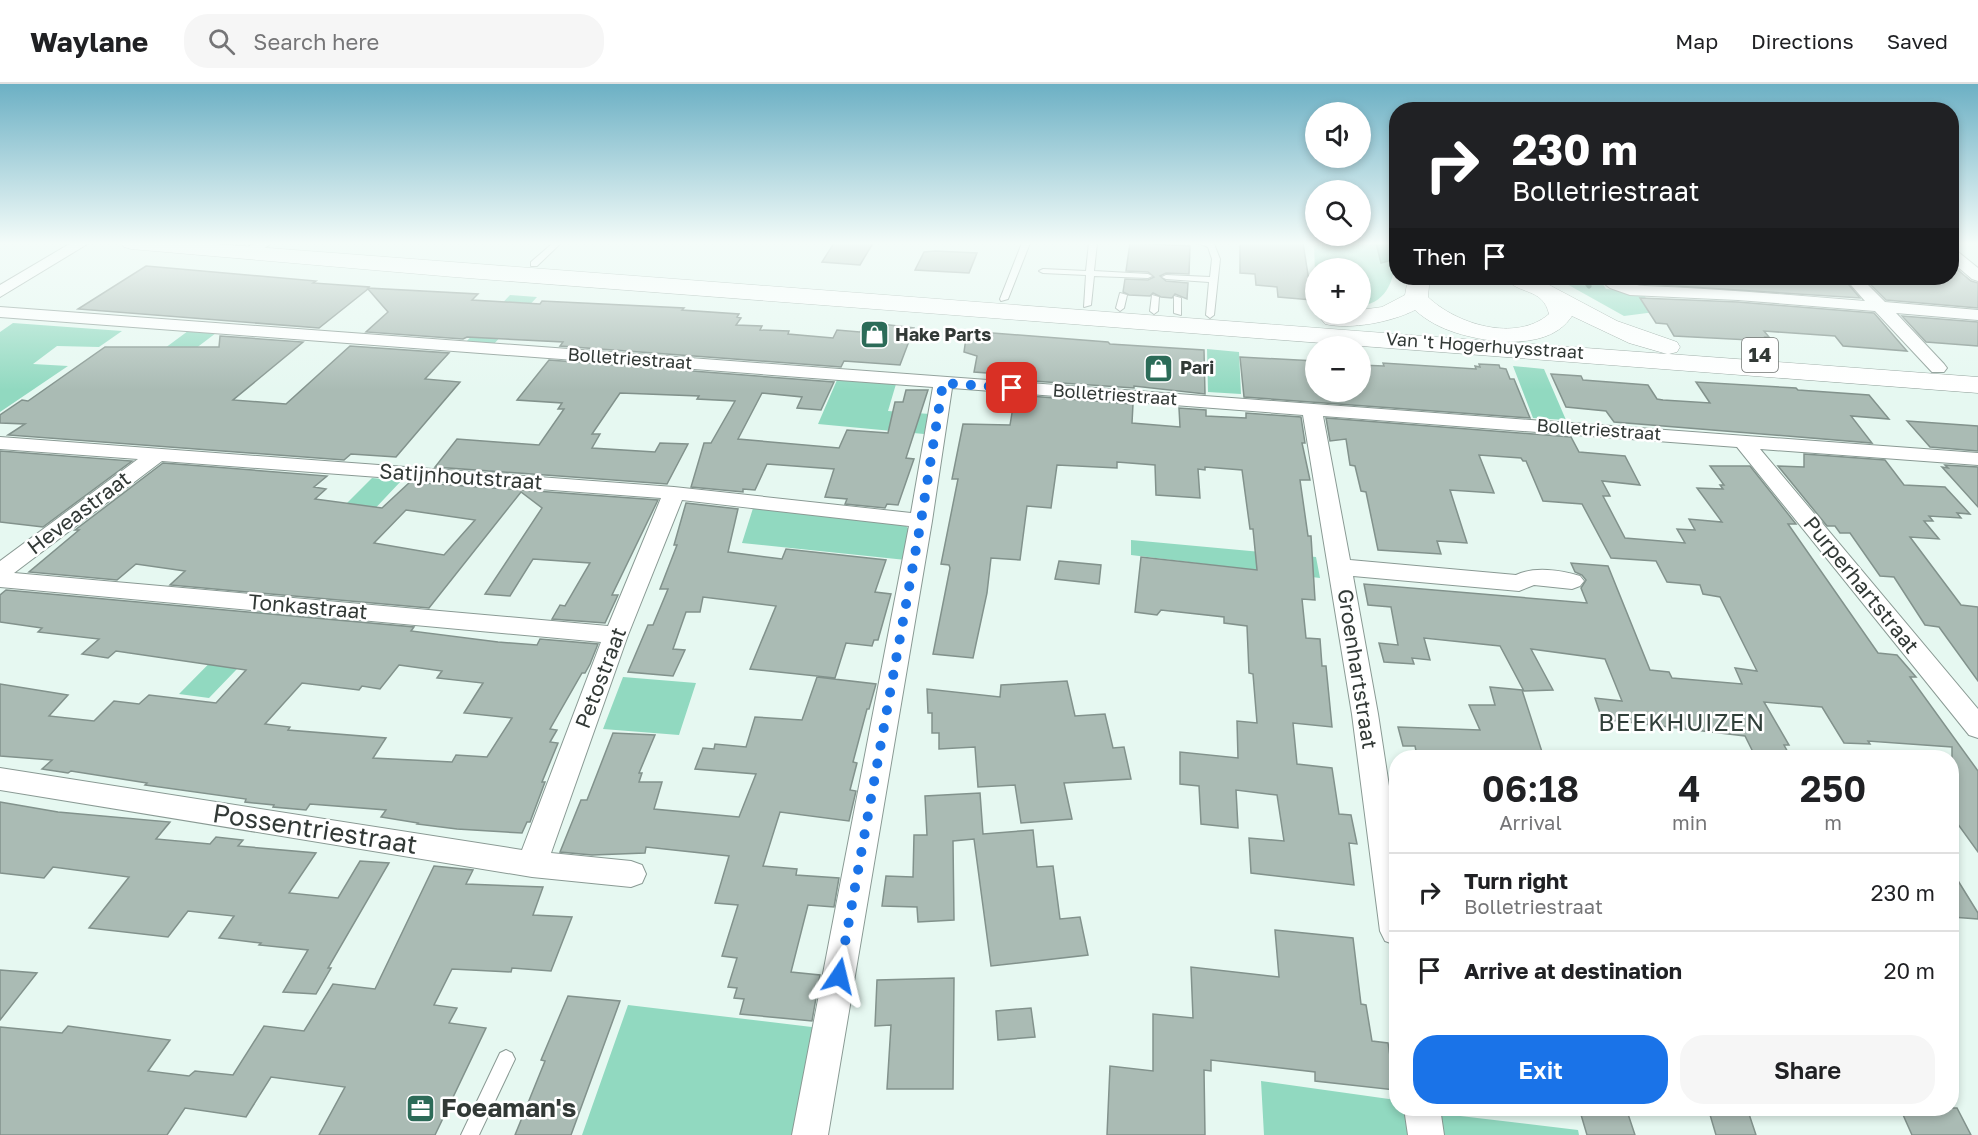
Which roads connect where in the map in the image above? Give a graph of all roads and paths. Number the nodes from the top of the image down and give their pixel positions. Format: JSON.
{"nodes":[{"id":1,"x":753,"y":292,"type":"edge"},
{"id":2,"x":911,"y":292,"type":"edge"},
{"id":3,"x":1007,"y":292,"type":"edge"},
{"id":4,"x":1088,"y":292,"type":"edge"},
{"id":5,"x":1213,"y":292,"type":"edge"},
{"id":6,"x":1417,"y":292,"type":"edge"},
{"id":7,"x":1422,"y":292,"type":"edge"},
{"id":8,"x":1544,"y":292,"type":"edge"},
{"id":9,"x":1674,"y":292,"type":"edge"},
{"id":10,"x":1735,"y":292,"type":"edge"},
{"id":11,"x":1868,"y":292,"type":"edge"},
{"id":12,"x":1738,"y":295,"type":"junction"},
{"id":13,"x":1552,"y":296,"type":"junction"},
{"id":14,"x":1004,"y":299,"type":"junction"},
{"id":15,"x":1087,"y":305,"type":"junction"},
{"id":16,"x":1884,"y":308,"type":"junction"},
{"id":17,"x":0,"y":312,"type":"edge"},
{"id":18,"x":1210,"y":315,"type":"junction"},
{"id":19,"x":1978,"y":315,"type":"edge"},
{"id":20,"x":1282,"y":331,"type":"junction"},
{"id":21,"x":1492,"y":333,"type":"junction"},
{"id":22,"x":1689,"y":362,"type":"junction"},
{"id":23,"x":1938,"y":368,"type":"junction"},
{"id":24,"x":1978,"y":371,"type":"edge"},
{"id":25,"x":943,"y":383,"type":"junction"},
{"id":26,"x":1978,"y":385,"type":"edge"},
{"id":27,"x":1312,"y":408,"type":"junction"},
{"id":28,"x":1743,"y":441,"type":"junction"},
{"id":29,"x":0,"y":443,"type":"edge"},
{"id":30,"x":157,"y":455,"type":"junction"},
{"id":31,"x":1978,"y":459,"type":"edge"},
{"id":32,"x":674,"y":493,"type":"junction"},
{"id":33,"x":921,"y":521,"type":"junction"},
{"id":34,"x":1340,"y":567,"type":"junction"},
{"id":35,"x":0,"y":572,"type":"edge"},
{"id":36,"x":0,"y":579,"type":"edge"},
{"id":37,"x":1572,"y":581,"type":"dead end"},
{"id":38,"x":616,"y":636,"type":"junction"},
{"id":39,"x":1978,"y":728,"type":"edge"},
{"id":40,"x":0,"y":780,"type":"edge"},
{"id":41,"x":532,"y":864,"type":"junction"},
{"id":42,"x":631,"y":874,"type":"dead end"},
{"id":43,"x":1389,"y":882,"type":"edge"},
{"id":44,"x":506,"y":1059,"type":"dead end"},
{"id":45,"x":1423,"y":1116,"type":"edge"},
{"id":46,"x":470,"y":1135,"type":"edge"},
{"id":47,"x":810,"y":1135,"type":"edge"},
{"id":48,"x":1426,"y":1135,"type":"edge"}],
"edges":[{"from":1,"to":20,"type":"main road","name":"Van 't Hogerhuysstraat"},
{"from":2,"to":14,"type":"main road","name":"Van 't Hogerhuysstraat"},
{"from":3,"to":14,"type":"lane"},
{"from":4,"to":15,"type":"lane"},
{"from":5,"to":18,"type":"lane"},
{"from":6,"to":18,"type":"main road","name":"Van 't Hogerhuysstraat"},
{"from":7,"to":21,"type":"main road"},
{"from":8,"to":13,"type":"main road","name":"Van 't Hogerhuysstraat"},
{"from":9,"to":12,"type":"street"},
{"from":10,"to":12,"type":"street"},
{"from":11,"to":16,"type":"street"},
{"from":12,"to":16,"type":"street"},
{"from":13,"to":21,"type":"main road"},
{"from":13,"to":23,"type":"main road","name":"Van 't Hogerhuysstraat","number":"14"},
{"from":14,"to":15,"type":"main road","name":"Van 't Hogerhuysstraat"},
{"from":15,"to":18,"type":"main road","name":"Van 't Hogerhuysstraat"},
{"from":16,"to":19,"type":"street"},
{"from":16,"to":23,"type":"street"},
{"from":17,"to":25,"type":"street","name":"Bolletriestraat"},
{"from":20,"to":21,"type":"main road","name":"Van 't Hogerhuysstraat"},
{"from":20,"to":22,"type":"main road","name":"Van 't Hogerhuysstraat"},
{"from":21,"to":22,"type":"main road","name":"Van 't Hogerhuysstraat","number":"14"},
{"from":22,"to":26,"type":"main road","name":"Van 't Hogerhuysstraat","number":"14"},
{"from":23,"to":24,"type":"main road","name":"Van 't Hogerhuysstraat","number":"14"},
{"from":25,"to":27,"type":"street","name":"Bolletriestraat"},
{"from":25,"to":33,"type":"street"},
{"from":27,"to":28,"type":"street","name":"Bolletriestraat"},
{"from":27,"to":34,"type":"street","name":"Groenhartstraat"},
{"from":28,"to":31,"type":"street","name":"Bolletriestraat"},
{"from":28,"to":39,"type":"street","name":"Purperhartstraat"},
{"from":29,"to":30,"type":"street","name":"Satijnhoutstraat"},
{"from":30,"to":32,"type":"street","name":"Satijnhoutstraat"},
{"from":30,"to":35,"type":"street","name":"Heveastraat"},
{"from":32,"to":33,"type":"street","name":"Satijnhoutstraat"},
{"from":32,"to":38,"type":"street","name":"Petostraat"},
{"from":33,"to":47,"type":"street"},
{"from":34,"to":37,"type":"street"},
{"from":34,"to":43,"type":"street","name":"Groenhartstraat"},
{"from":36,"to":38,"type":"street","name":"Tonkastraat"},
{"from":38,"to":41,"type":"street","name":"Petostraat"},
{"from":40,"to":41,"type":"street","name":"Possentriestraat"},
{"from":41,"to":42,"type":"street","name":"Possentriestraat"},
{"from":44,"to":46,"type":"lane"},
{"from":45,"to":48,"type":"street"}]}
